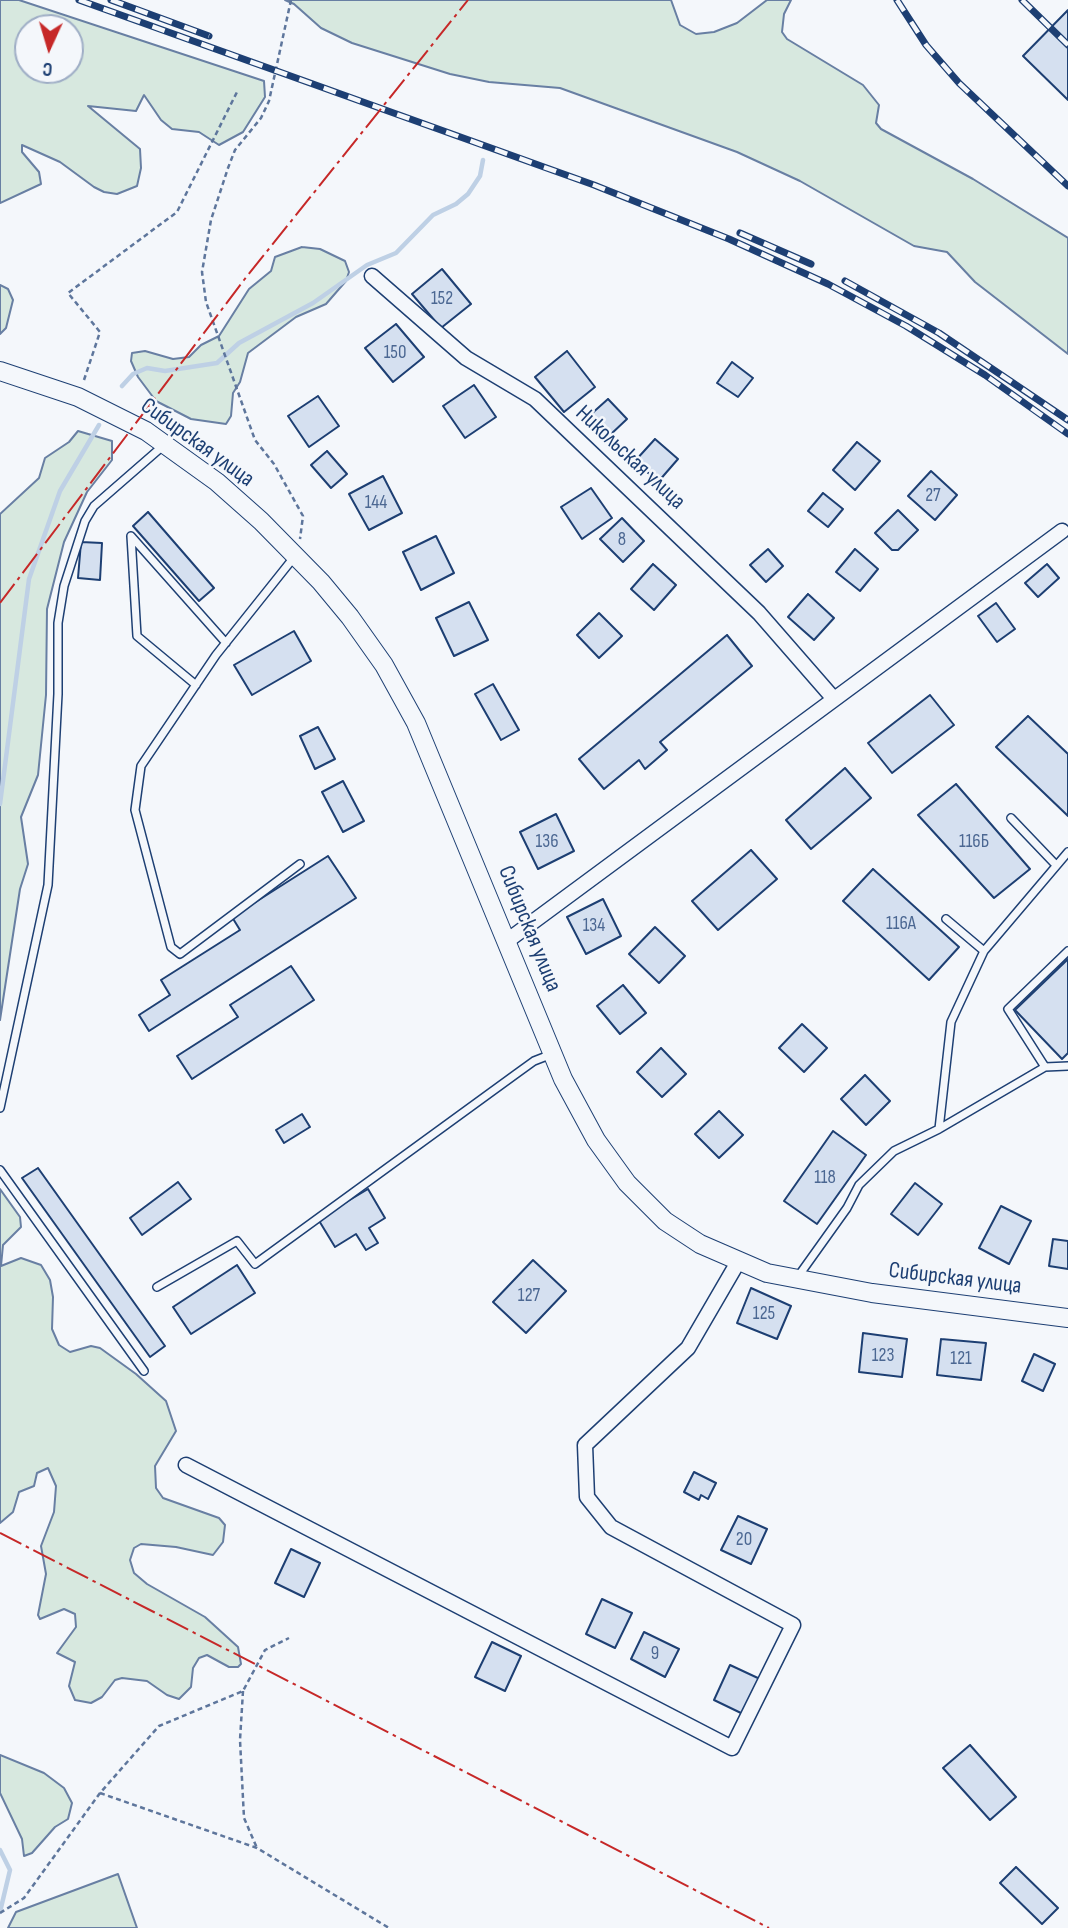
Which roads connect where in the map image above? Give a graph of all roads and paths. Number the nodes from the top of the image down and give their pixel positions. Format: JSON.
{"nodes":[{"id":1,"x":291,"y":0,"type":"edge"},
{"id":2,"x":238,"y":90,"type":"dead end"},
{"id":3,"x":372,"y":276,"type":"dead end"},
{"id":4,"x":0,"y":371,"type":"edge"},
{"id":5,"x":78,"y":397,"type":"junction"},
{"id":6,"x":164,"y":444,"type":"junction"},
{"id":7,"x":1065,"y":534,"type":"edge"},
{"id":8,"x":296,"y":556,"type":"junction"},
{"id":9,"x":226,"y":643,"type":"junction"},
{"id":10,"x":196,"y":685,"type":"junction"},
{"id":11,"x":834,"y":699,"type":"junction"},
{"id":12,"x":1011,"y":818,"type":"dead end"},
{"id":13,"x":1068,"y":852,"type":"edge"},
{"id":14,"x":300,"y":864,"type":"dead end"},
{"id":15,"x":1055,"y":864,"type":"junction"},
{"id":16,"x":946,"y":919,"type":"dead end"},
{"id":17,"x":507,"y":941,"type":"junction"},
{"id":18,"x":984,"y":951,"type":"junction"},
{"id":19,"x":1068,"y":951,"type":"edge"},
{"id":20,"x":553,"y":1054,"type":"junction"},
{"id":21,"x":1068,"y":1066,"type":"edge"},
{"id":22,"x":1045,"y":1067,"type":"junction"},
{"id":23,"x":0,"y":1108,"type":"edge"},
{"id":24,"x":939,"y":1129,"type":"junction"},
{"id":25,"x":0,"y":1170,"type":"edge"},
{"id":26,"x":738,"y":1262,"type":"junction"},
{"id":27,"x":797,"y":1279,"type":"junction"},
{"id":28,"x":157,"y":1287,"type":"dead end"},
{"id":29,"x":1068,"y":1318,"type":"edge"},
{"id":30,"x":144,"y":1371,"type":"dead end"},
{"id":31,"x":186,"y":1465,"type":"dead end"},
{"id":32,"x":289,"y":1638,"type":"dead end"},
{"id":33,"x":243,"y":1691,"type":"junction"},
{"id":34,"x":100,"y":1793,"type":"junction"},
{"id":35,"x":257,"y":1848,"type":"junction"},
{"id":36,"x":0,"y":1913,"type":"edge"},
{"id":37,"x":388,"y":1928,"type":"edge"}],
"edges":[{"from":1,"to":8,"type":"path"},
{"from":2,"to":5,"type":"path"},
{"from":3,"to":11,"type":"street","name":"Никольская улица"},
{"from":4,"to":5,"type":"street","name":"Сибирская улица"},
{"from":5,"to":6,"type":"street","name":"Сибирская улица"},
{"from":6,"to":8,"type":"street","name":"Сибирская улица"},
{"from":6,"to":23,"type":"lane"},
{"from":7,"to":11,"type":"street"},
{"from":8,"to":9,"type":"lane"},
{"from":8,"to":17,"type":"street","name":"Сибирская улица"},
{"from":9,"to":10,"type":"lane"},
{"from":9,"to":10,"type":"lane"},
{"from":10,"to":14,"type":"lane"},
{"from":11,"to":17,"type":"street"},
{"from":12,"to":15,"type":"lane"},
{"from":13,"to":15,"type":"lane"},
{"from":15,"to":18,"type":"lane"},
{"from":16,"to":18,"type":"lane"},
{"from":17,"to":20,"type":"street","name":"Сибирская улица"},
{"from":18,"to":24,"type":"lane"},
{"from":19,"to":22,"type":"lane"},
{"from":20,"to":26,"type":"street","name":"Сибирская улица"},
{"from":20,"to":28,"type":"lane"},
{"from":21,"to":22,"type":"lane"},
{"from":22,"to":24,"type":"lane"},
{"from":24,"to":27,"type":"lane"},
{"from":25,"to":30,"type":"lane"},
{"from":26,"to":27,"type":"street","name":"Сибирская улица"},
{"from":26,"to":31,"type":"street"},
{"from":27,"to":29,"type":"street","name":"Сибирская улица"},
{"from":32,"to":33,"type":"path"},
{"from":33,"to":34,"type":"path"},
{"from":33,"to":35,"type":"path"},
{"from":34,"to":35,"type":"path"},
{"from":34,"to":36,"type":"path"},
{"from":35,"to":37,"type":"path"}]}
